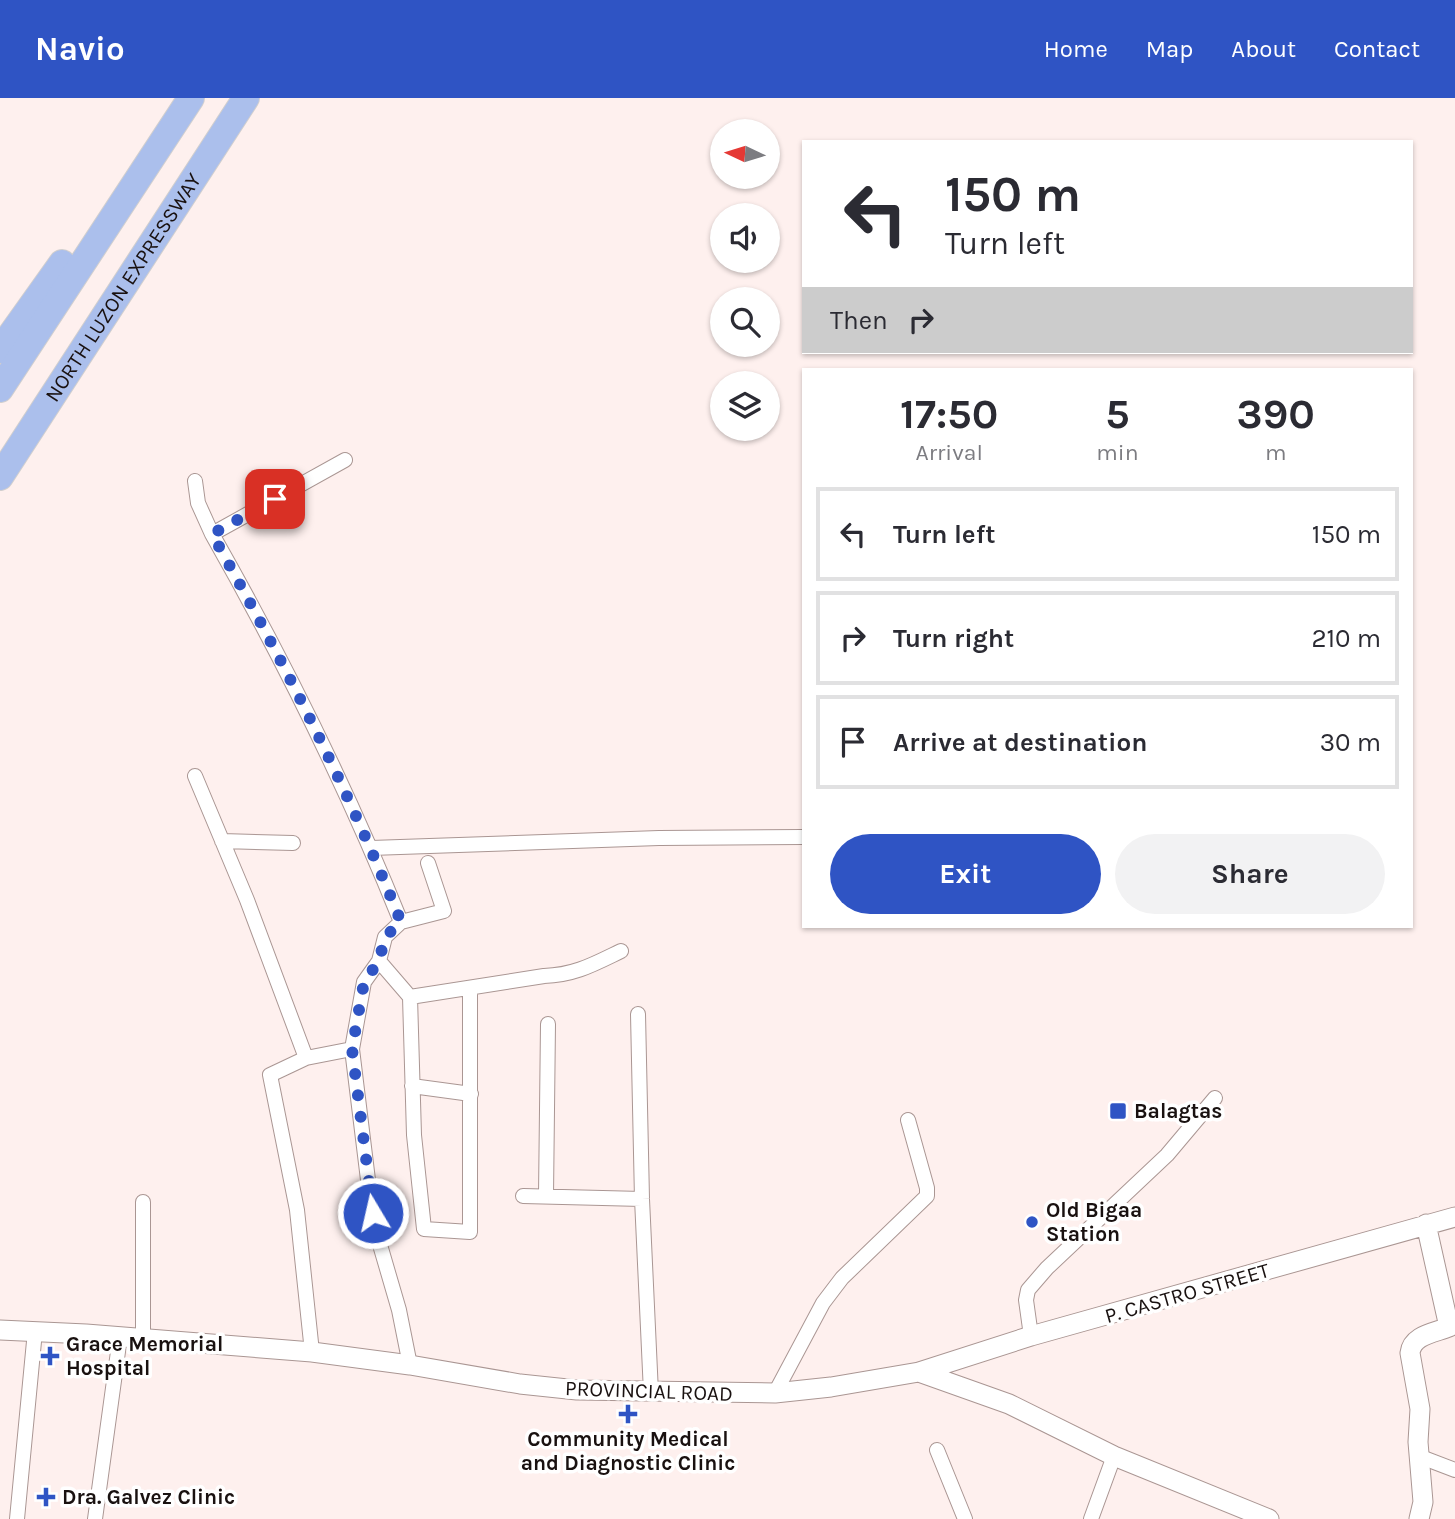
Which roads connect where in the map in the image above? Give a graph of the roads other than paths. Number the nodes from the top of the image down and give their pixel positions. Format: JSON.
{"nodes":[{"id":1,"x":177,"y":98,"type":"edge"},
{"id":2,"x":191,"y":98,"type":"edge"},
{"id":3,"x":246,"y":98,"type":"edge"},
{"id":4,"x":0,"y":350,"type":"edge"},
{"id":5,"x":0,"y":389,"type":"edge"},
{"id":6,"x":345,"y":460,"type":"dead end"},
{"id":7,"x":0,"y":477,"type":"edge"},
{"id":8,"x":195,"y":481,"type":"dead end"},
{"id":9,"x":212,"y":534,"type":"junction"},
{"id":10,"x":195,"y":776,"type":"dead end"},
{"id":11,"x":802,"y":837,"type":"edge"},
{"id":12,"x":222,"y":841,"type":"junction"},
{"id":13,"x":292,"y":843,"type":"dead end"},
{"id":14,"x":371,"y":848,"type":"junction"},
{"id":15,"x":428,"y":863,"type":"dead end"},
{"id":16,"x":401,"y":922,"type":"junction"},
{"id":17,"x":621,"y":951,"type":"dead end"},
{"id":18,"x":379,"y":961,"type":"junction"},
{"id":19,"x":470,"y":989,"type":"junction"},
{"id":20,"x":410,"y":997,"type":"junction"},
{"id":21,"x":638,"y":1014,"type":"dead end"},
{"id":22,"x":548,"y":1024,"type":"dead end"},
{"id":23,"x":352,"y":1049,"type":"junction"},
{"id":24,"x":306,"y":1058,"type":"junction"},
{"id":25,"x":412,"y":1086,"type":"junction"},
{"id":26,"x":471,"y":1094,"type":"junction"},
{"id":27,"x":1215,"y":1098,"type":"dead end"},
{"id":28,"x":908,"y":1120,"type":"dead end"},
{"id":29,"x":546,"y":1195,"type":"junction"},
{"id":30,"x":523,"y":1196,"type":"dead end"},
{"id":31,"x":642,"y":1199,"type":"junction"},
{"id":32,"x":143,"y":1202,"type":"dead end"},
{"id":33,"x":1455,"y":1217,"type":"edge"},
{"id":34,"x":1426,"y":1224,"type":"junction"},
{"id":35,"x":1452,"y":1326,"type":"edge"},
{"id":36,"x":0,"y":1330,"type":"edge"},
{"id":37,"x":35,"y":1331,"type":"junction"},
{"id":38,"x":1031,"y":1336,"type":"junction"},
{"id":39,"x":120,"y":1337,"type":"junction"},
{"id":40,"x":143,"y":1338,"type":"junction"},
{"id":41,"x":312,"y":1352,"type":"junction"},
{"id":42,"x":410,"y":1365,"type":"junction"},
{"id":43,"x":919,"y":1372,"type":"junction"},
{"id":44,"x":651,"y":1393,"type":"junction"},
{"id":45,"x":775,"y":1393,"type":"junction"},
{"id":46,"x":937,"y":1450,"type":"dead end"},
{"id":47,"x":1114,"y":1456,"type":"junction"},
{"id":48,"x":1421,"y":1458,"type":"junction"},
{"id":49,"x":1455,"y":1470,"type":"edge"},
{"id":50,"x":17,"y":1519,"type":"edge"},
{"id":51,"x":95,"y":1519,"type":"edge"},
{"id":52,"x":965,"y":1519,"type":"edge"},
{"id":53,"x":1091,"y":1519,"type":"edge"},
{"id":54,"x":1269,"y":1519,"type":"edge"},
{"id":55,"x":1419,"y":1519,"type":"edge"}],
"edges":[{"from":1,"to":4,"type":"highway"},
{"from":2,"to":5,"type":"highway"},
{"from":3,"to":7,"type":"highway","name":"NORTH LUZON EXPRESSWAY"},
{"from":6,"to":9,"type":"street"},
{"from":8,"to":9,"type":"street"},
{"from":9,"to":14,"type":"street"},
{"from":10,"to":12,"type":"street"},
{"from":11,"to":14,"type":"street"},
{"from":12,"to":13,"type":"street"},
{"from":12,"to":24,"type":"street"},
{"from":14,"to":16,"type":"street"},
{"from":15,"to":16,"type":"street"},
{"from":16,"to":18,"type":"street"},
{"from":17,"to":19,"type":"street"},
{"from":18,"to":20,"type":"street"},
{"from":18,"to":23,"type":"street"},
{"from":19,"to":20,"type":"street"},
{"from":19,"to":26,"type":"street"},
{"from":20,"to":25,"type":"street"},
{"from":21,"to":31,"type":"street"},
{"from":22,"to":29,"type":"street"},
{"from":23,"to":24,"type":"street"},
{"from":23,"to":42,"type":"street"},
{"from":24,"to":41,"type":"street"},
{"from":25,"to":26,"type":"street"},
{"from":25,"to":26,"type":"street"},
{"from":27,"to":38,"type":"street"},
{"from":28,"to":45,"type":"street"},
{"from":29,"to":30,"type":"street"},
{"from":29,"to":31,"type":"street"},
{"from":31,"to":44,"type":"street"},
{"from":32,"to":40,"type":"street"},
{"from":33,"to":34,"type":"main road","name":"P. CASTRO STREET"},
{"from":34,"to":35,"type":"main road"},
{"from":34,"to":38,"type":"main road","name":"P. CASTRO STREET"},
{"from":35,"to":48,"type":"main road"},
{"from":36,"to":37,"type":"main road","name":"PROVINCIAL ROAD"},
{"from":37,"to":39,"type":"main road","name":"PROVINCIAL ROAD"},
{"from":37,"to":50,"type":"street"},
{"from":38,"to":43,"type":"main road","name":"P. CASTRO STREET"},
{"from":39,"to":40,"type":"main road","name":"PROVINCIAL ROAD"},
{"from":39,"to":51,"type":"street"},
{"from":40,"to":41,"type":"main road","name":"PROVINCIAL ROAD"},
{"from":41,"to":42,"type":"main road","name":"PROVINCIAL ROAD"},
{"from":42,"to":44,"type":"main road","name":"PROVINCIAL ROAD"},
{"from":43,"to":45,"type":"main road","name":"PROVINCIAL ROAD"},
{"from":43,"to":47,"type":"main road","name":"PROVINCIAL ROAD"},
{"from":44,"to":45,"type":"main road","name":"PROVINCIAL ROAD"},
{"from":46,"to":52,"type":"street"},
{"from":47,"to":53,"type":"street"},
{"from":47,"to":54,"type":"main road","name":"PROVINCIAL ROAD"},
{"from":48,"to":49,"type":"street"},
{"from":48,"to":55,"type":"main road"}]}
